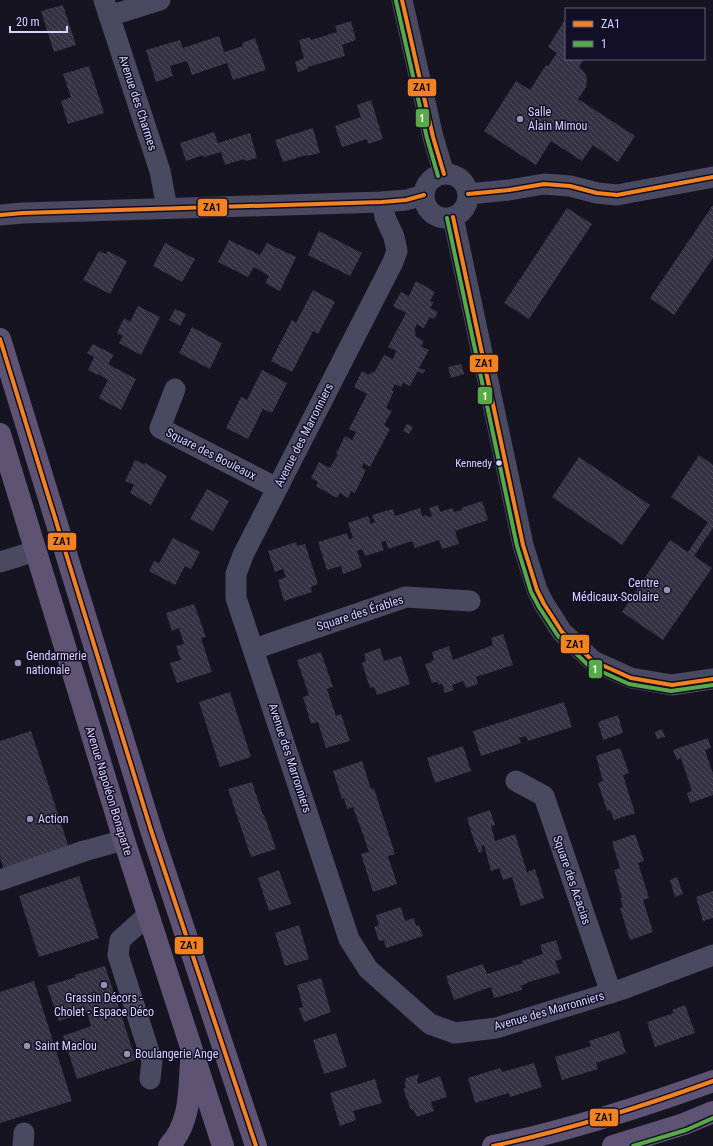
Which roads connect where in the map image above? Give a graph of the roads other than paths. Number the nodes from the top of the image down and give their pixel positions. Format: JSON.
{"nodes":[{"id":1,"x":160,"y":0,"type":"edge"},
{"id":2,"x":402,"y":0,"type":"edge"},
{"id":3,"x":107,"y":8,"type":"edge"},
{"id":4,"x":444,"y":174,"type":"junction"},
{"id":5,"x":713,"y":177,"type":"edge"},
{"id":6,"x":468,"y":194,"type":"junction"},
{"id":7,"x":424,"y":195,"type":"junction"},
{"id":8,"x":382,"y":202,"type":"junction"},
{"id":9,"x":167,"y":208,"type":"junction"},
{"id":10,"x":0,"y":215,"type":"edge"},
{"id":11,"x":453,"y":217,"type":"junction"},
{"id":12,"x":0,"y":338,"type":"edge"},
{"id":13,"x":175,"y":389,"type":"dead end"},
{"id":14,"x":0,"y":434,"type":"edge"},
{"id":15,"x":277,"y":488,"type":"junction"},
{"id":16,"x":36,"y":551,"type":"junction"},
{"id":17,"x":0,"y":562,"type":"edge"},
{"id":18,"x":470,"y":601,"type":"dead end"},
{"id":19,"x":254,"y":649,"type":"junction"},
{"id":20,"x":713,"y":679,"type":"edge"},
{"id":21,"x":516,"y":782,"type":"dead end"},
{"id":22,"x":124,"y":840,"type":"junction"},
{"id":23,"x":0,"y":880,"type":"edge"},
{"id":24,"x":148,"y":915,"type":"junction"},
{"id":25,"x":713,"y":955,"type":"edge"},
{"id":26,"x":611,"y":993,"type":"junction"},
{"id":27,"x":192,"y":1050,"type":"junction"},
{"id":28,"x":150,"y":1079,"type":"dead end"},
{"id":29,"x":713,"y":1081,"type":"edge"},
{"id":30,"x":713,"y":1112,"type":"edge"},
{"id":31,"x":169,"y":1146,"type":"edge"},
{"id":32,"x":223,"y":1146,"type":"edge"},
{"id":33,"x":256,"y":1146,"type":"edge"},
{"id":34,"x":493,"y":1146,"type":"edge"},
{"id":35,"x":613,"y":1146,"type":"edge"}],
"edges":[{"from":1,"to":3,"type":"street"},
{"from":2,"to":4,"type":"street"},
{"from":3,"to":9,"type":"street","name":"Avenue des Charmes"},
{"from":4,"to":6,"type":"street"},
{"from":4,"to":7,"type":"street"},
{"from":5,"to":6,"type":"street"},
{"from":6,"to":11,"type":"street"},
{"from":7,"to":8,"type":"street"},
{"from":7,"to":11,"type":"street"},
{"from":8,"to":9,"type":"street"},
{"from":8,"to":15,"type":"street","name":"Avenue des Marronniers"},
{"from":9,"to":10,"type":"street"},
{"from":11,"to":20,"type":"street"},
{"from":12,"to":33,"type":"main road"},
{"from":13,"to":15,"type":"street","name":"Square des Bouleaux"},
{"from":14,"to":16,"type":"main road","name":"Avenue Napoléon Bonaparte"},
{"from":15,"to":19,"type":"street","name":"Avenue des Marronniers"},
{"from":16,"to":17,"type":"street"},
{"from":16,"to":22,"type":"main road","name":"Avenue Napoléon Bonaparte"},
{"from":18,"to":19,"type":"street","name":"Square des Érables"},
{"from":19,"to":26,"type":"street","name":"Avenue des Marronniers"},
{"from":21,"to":26,"type":"street","name":"Square des Acacias"},
{"from":22,"to":23,"type":"street"},
{"from":22,"to":24,"type":"main road","name":"Avenue Napoléon Bonaparte"},
{"from":24,"to":27,"type":"main road","name":"Avenue Napoléon Bonaparte"},
{"from":24,"to":28,"type":"street"},
{"from":25,"to":26,"type":"street","name":"Avenue des Marronniers"},
{"from":27,"to":31,"type":"main road"},
{"from":27,"to":32,"type":"main road","name":"Avenue Napoléon Bonaparte"},
{"from":29,"to":34,"type":"main road"},
{"from":30,"to":35,"type":"main road"}]}
